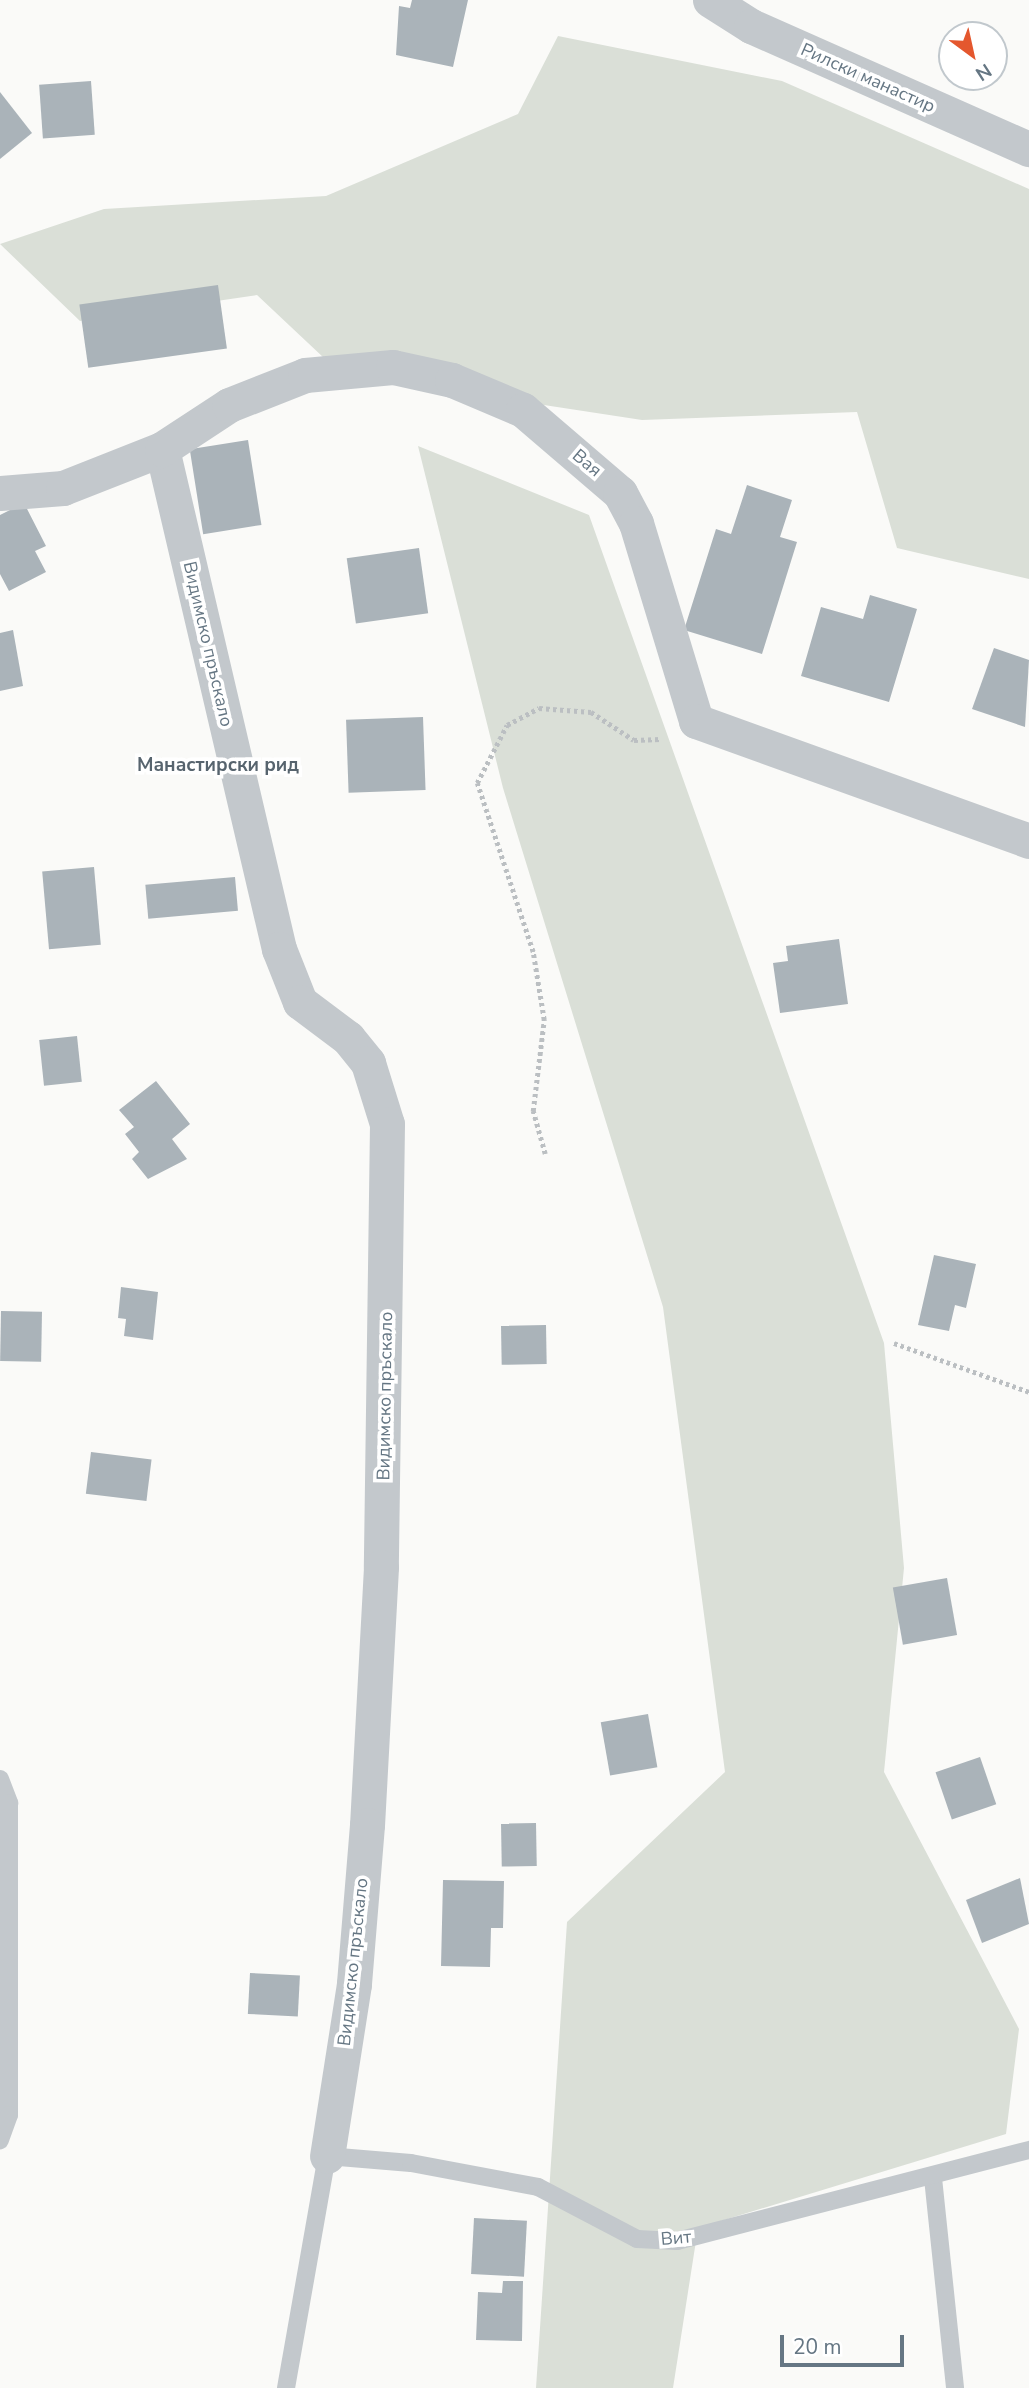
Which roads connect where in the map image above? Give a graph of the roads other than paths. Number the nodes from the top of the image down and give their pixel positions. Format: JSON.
{"nodes":[{"id":1,"x":710,"y":0,"type":"edge"},
{"id":2,"x":1029,"y":149,"type":"edge"},
{"id":3,"x":162,"y":449,"type":"junction"},
{"id":4,"x":0,"y":493,"type":"edge"},
{"id":5,"x":1029,"y":841,"type":"edge"},
{"id":6,"x":0,"y":1779,"type":"edge"},
{"id":7,"x":0,"y":2140,"type":"edge"},
{"id":8,"x":1029,"y":2150,"type":"edge"},
{"id":9,"x":327,"y":2156,"type":"junction"},
{"id":10,"x":933,"y":2178,"type":"junction"},
{"id":11,"x":286,"y":2388,"type":"edge"},
{"id":12,"x":955,"y":2388,"type":"edge"}],
"edges":[{"from":1,"to":2,"type":"street","name":"Рилски манастир"},
{"from":3,"to":4,"type":"street","name":"Вая"},
{"from":3,"to":5,"type":"street","name":"Вая"},
{"from":3,"to":9,"type":"street","name":"Видимско пръскало"},
{"from":6,"to":7,"type":"lane"},
{"from":8,"to":10,"type":"lane","name":"Вит"},
{"from":9,"to":10,"type":"lane","name":"Вит"},
{"from":9,"to":11,"type":"lane","name":"Видимско пръскало"},
{"from":10,"to":12,"type":"lane"}]}
